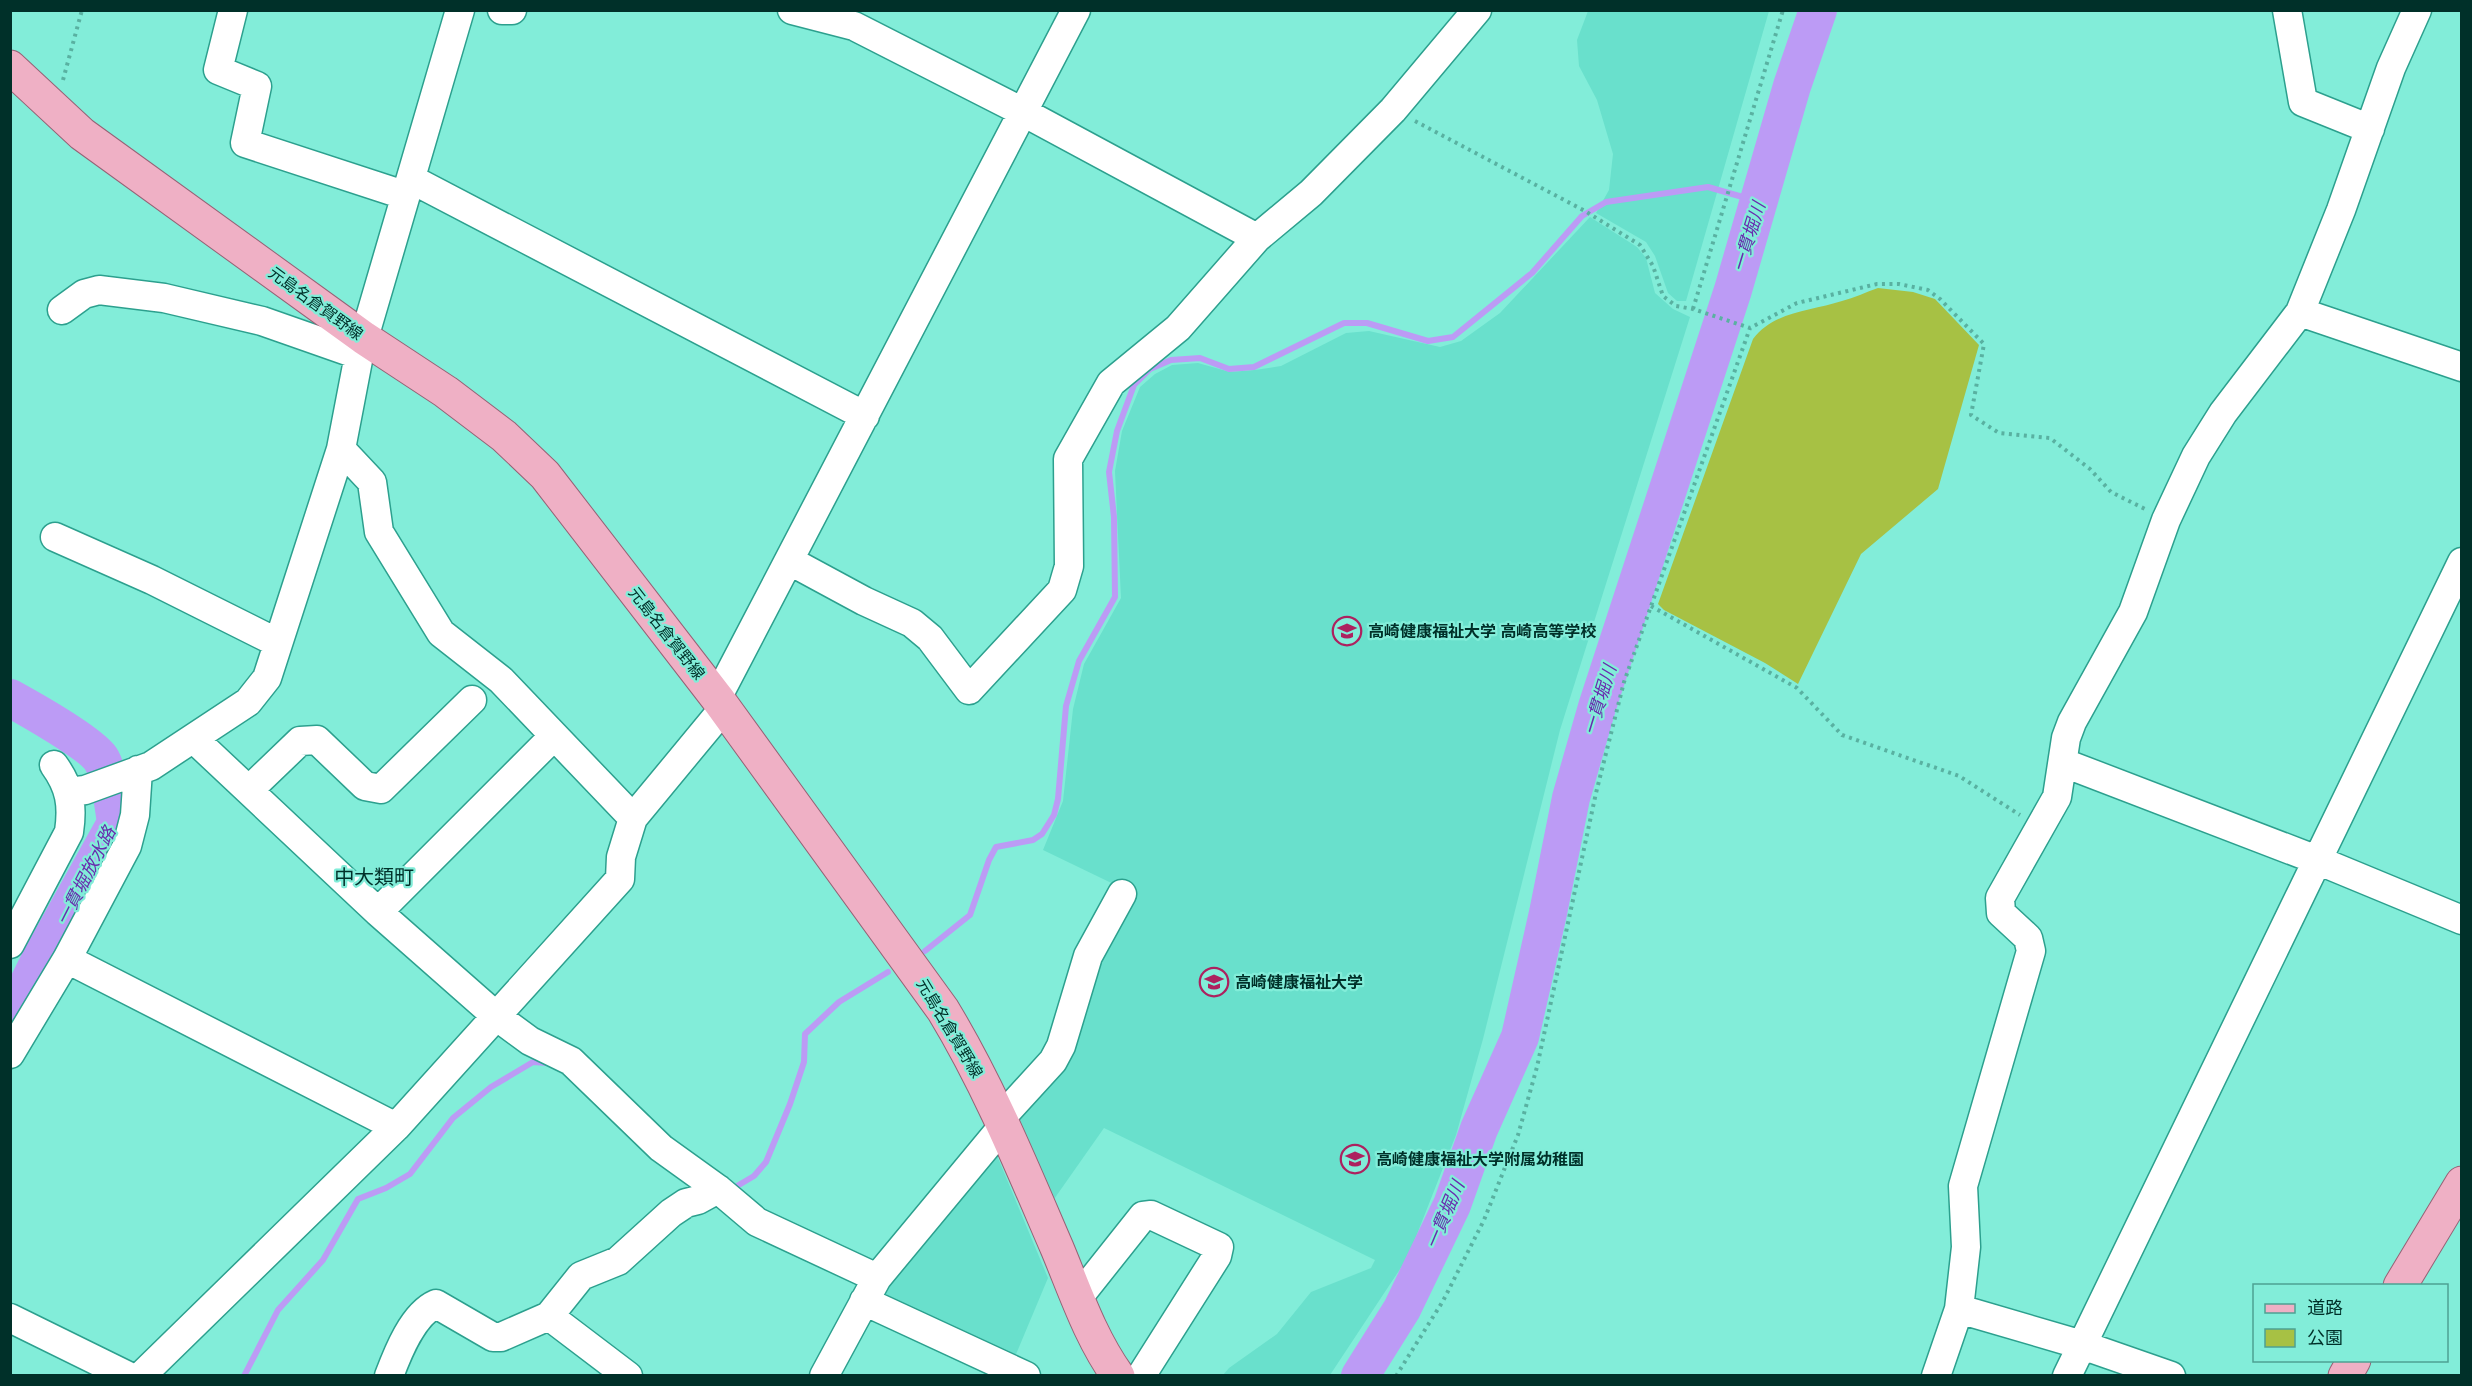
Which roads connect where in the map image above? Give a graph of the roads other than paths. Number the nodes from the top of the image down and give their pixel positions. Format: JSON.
{"nodes":[{"id":1,"x":233,"y":10,"type":"edge"},
{"id":2,"x":460,"y":10,"type":"edge"},
{"id":3,"x":502,"y":10,"type":"edge"},
{"id":4,"x":512,"y":10,"type":"edge"},
{"id":5,"x":792,"y":10,"type":"edge"},
{"id":6,"x":1076,"y":10,"type":"edge"},
{"id":7,"x":1477,"y":10,"type":"edge"},
{"id":8,"x":2287,"y":10,"type":"edge"},
{"id":9,"x":2417,"y":10,"type":"edge"},
{"id":10,"x":858,"y":18,"type":"edge"},
{"id":11,"x":10,"y":67,"type":"edge"},
{"id":12,"x":1023,"y":112,"type":"junction"},
{"id":13,"x":2370,"y":129,"type":"junction"},
{"id":14,"x":408,"y":187,"type":"junction"},
{"id":15,"x":1257,"y":238,"type":"junction"},
{"id":16,"x":62,"y":310,"type":"dead end"},
{"id":17,"x":2300,"y":312,"type":"junction"},
{"id":18,"x":362,"y":346,"type":"junction"},
{"id":19,"x":2462,"y":367,"type":"edge"},
{"id":20,"x":865,"y":416,"type":"junction"},
{"id":21,"x":341,"y":449,"type":"junction"},
{"id":22,"x":55,"y":537,"type":"dead end"},
{"id":23,"x":790,"y":561,"type":"junction"},
{"id":24,"x":2462,"y":562,"type":"edge"},
{"id":25,"x":278,"y":643,"type":"junction"},
{"id":26,"x":472,"y":700,"type":"dead end"},
{"id":27,"x":720,"y":703,"type":"junction"},
{"id":28,"x":554,"y":736,"type":"junction"},
{"id":29,"x":194,"y":739,"type":"junction"},
{"id":30,"x":2064,"y":763,"type":"junction"},
{"id":31,"x":54,"y":765,"type":"dead end"},
{"id":32,"x":129,"y":773,"type":"junction"},
{"id":33,"x":249,"y":790,"type":"junction"},
{"id":34,"x":77,"y":791,"type":"junction"},
{"id":35,"x":633,"y":818,"type":"junction"},
{"id":36,"x":2317,"y":860,"type":"junction"},
{"id":37,"x":1122,"y":894,"type":"dead end"},
{"id":38,"x":378,"y":912,"type":"junction"},
{"id":39,"x":2462,"y":920,"type":"edge"},
{"id":40,"x":13,"y":936,"type":"edge"},
{"id":41,"x":67,"y":959,"type":"junction"},
{"id":42,"x":496,"y":1016,"type":"junction"},
{"id":43,"x":10,"y":1054,"type":"edge"},
{"id":44,"x":1002,"y":1122,"type":"junction"},
{"id":45,"x":396,"y":1127,"type":"junction"},
{"id":46,"x":2462,"y":1182,"type":"edge"},
{"id":47,"x":718,"y":1189,"type":"junction"},
{"id":48,"x":2401,"y":1284,"type":"edge"},
{"id":49,"x":871,"y":1290,"type":"junction"},
{"id":50,"x":1077,"y":1299,"type":"junction"},
{"id":51,"x":1959,"y":1309,"type":"junction"},
{"id":52,"x":549,"y":1316,"type":"junction"},
{"id":53,"x":10,"y":1318,"type":"edge"},
{"id":54,"x":2082,"y":1345,"type":"junction"},
{"id":55,"x":2353,"y":1362,"type":"edge"},
{"id":56,"x":598,"y":1367,"type":"edge"},
{"id":57,"x":128,"y":1376,"type":"edge"},
{"id":58,"x":141,"y":1376,"type":"edge"},
{"id":59,"x":389,"y":1376,"type":"edge"},
{"id":60,"x":628,"y":1376,"type":"edge"},
{"id":61,"x":824,"y":1376,"type":"edge"},
{"id":62,"x":1026,"y":1376,"type":"edge"},
{"id":63,"x":1118,"y":1376,"type":"edge"},
{"id":64,"x":1141,"y":1376,"type":"edge"},
{"id":65,"x":1936,"y":1376,"type":"edge"},
{"id":66,"x":2067,"y":1376,"type":"edge"},
{"id":67,"x":2171,"y":1376,"type":"edge"},
{"id":68,"x":2345,"y":1376,"type":"edge"}],
"edges":[{"from":1,"to":14,"type":"street"},
{"from":2,"to":14,"type":"street"},
{"from":3,"to":4,"type":"street"},
{"from":5,"to":10,"type":"street"},
{"from":6,"to":12,"type":"street"},
{"from":7,"to":15,"type":"street"},
{"from":8,"to":13,"type":"street"},
{"from":9,"to":13,"type":"street"},
{"from":10,"to":12,"type":"street"},
{"from":11,"to":18,"type":"main road","name":"元島名倉賀野線"},
{"from":12,"to":15,"type":"street"},
{"from":12,"to":20,"type":"street"},
{"from":13,"to":17,"type":"street"},
{"from":14,"to":18,"type":"street"},
{"from":14,"to":20,"type":"street"},
{"from":15,"to":23,"type":"street"},
{"from":16,"to":18,"type":"street"},
{"from":17,"to":19,"type":"street"},
{"from":17,"to":30,"type":"street"},
{"from":18,"to":21,"type":"street"},
{"from":18,"to":27,"type":"main road","name":"元島名倉賀野線"},
{"from":20,"to":23,"type":"street"},
{"from":21,"to":25,"type":"street"},
{"from":21,"to":28,"type":"street"},
{"from":22,"to":25,"type":"street"},
{"from":23,"to":27,"type":"street"},
{"from":24,"to":36,"type":"street"},
{"from":25,"to":29,"type":"street"},
{"from":26,"to":33,"type":"street"},
{"from":27,"to":35,"type":"street"},
{"from":27,"to":44,"type":"main road","name":"元島名倉賀野線"},
{"from":28,"to":35,"type":"street"},
{"from":28,"to":38,"type":"street"},
{"from":29,"to":32,"type":"street"},
{"from":29,"to":33,"type":"street"},
{"from":30,"to":36,"type":"street"},
{"from":30,"to":51,"type":"street"},
{"from":31,"to":34,"type":"street"},
{"from":32,"to":34,"type":"street"},
{"from":32,"to":41,"type":"street"},
{"from":33,"to":38,"type":"street"},
{"from":34,"to":40,"type":"street"},
{"from":35,"to":42,"type":"street"},
{"from":36,"to":39,"type":"street"},
{"from":36,"to":54,"type":"street"},
{"from":37,"to":44,"type":"street"},
{"from":38,"to":42,"type":"street"},
{"from":41,"to":43,"type":"street"},
{"from":41,"to":45,"type":"street"},
{"from":42,"to":45,"type":"street"},
{"from":42,"to":47,"type":"street"},
{"from":44,"to":49,"type":"street"},
{"from":44,"to":50,"type":"main road","name":"元島名倉賀野線"},
{"from":45,"to":58,"type":"street"},
{"from":46,"to":48,"type":"main road"},
{"from":47,"to":49,"type":"street"},
{"from":47,"to":52,"type":"street"},
{"from":49,"to":61,"type":"street"},
{"from":49,"to":62,"type":"street"},
{"from":50,"to":63,"type":"main road","name":"元島名倉賀野線"},
{"from":50,"to":64,"type":"street"},
{"from":51,"to":54,"type":"street"},
{"from":51,"to":65,"type":"street"},
{"from":52,"to":56,"type":"street"},
{"from":52,"to":59,"type":"street"},
{"from":53,"to":57,"type":"street"},
{"from":54,"to":66,"type":"street"},
{"from":54,"to":67,"type":"street"},
{"from":55,"to":68,"type":"main road"},
{"from":56,"to":60,"type":"street"}]}
